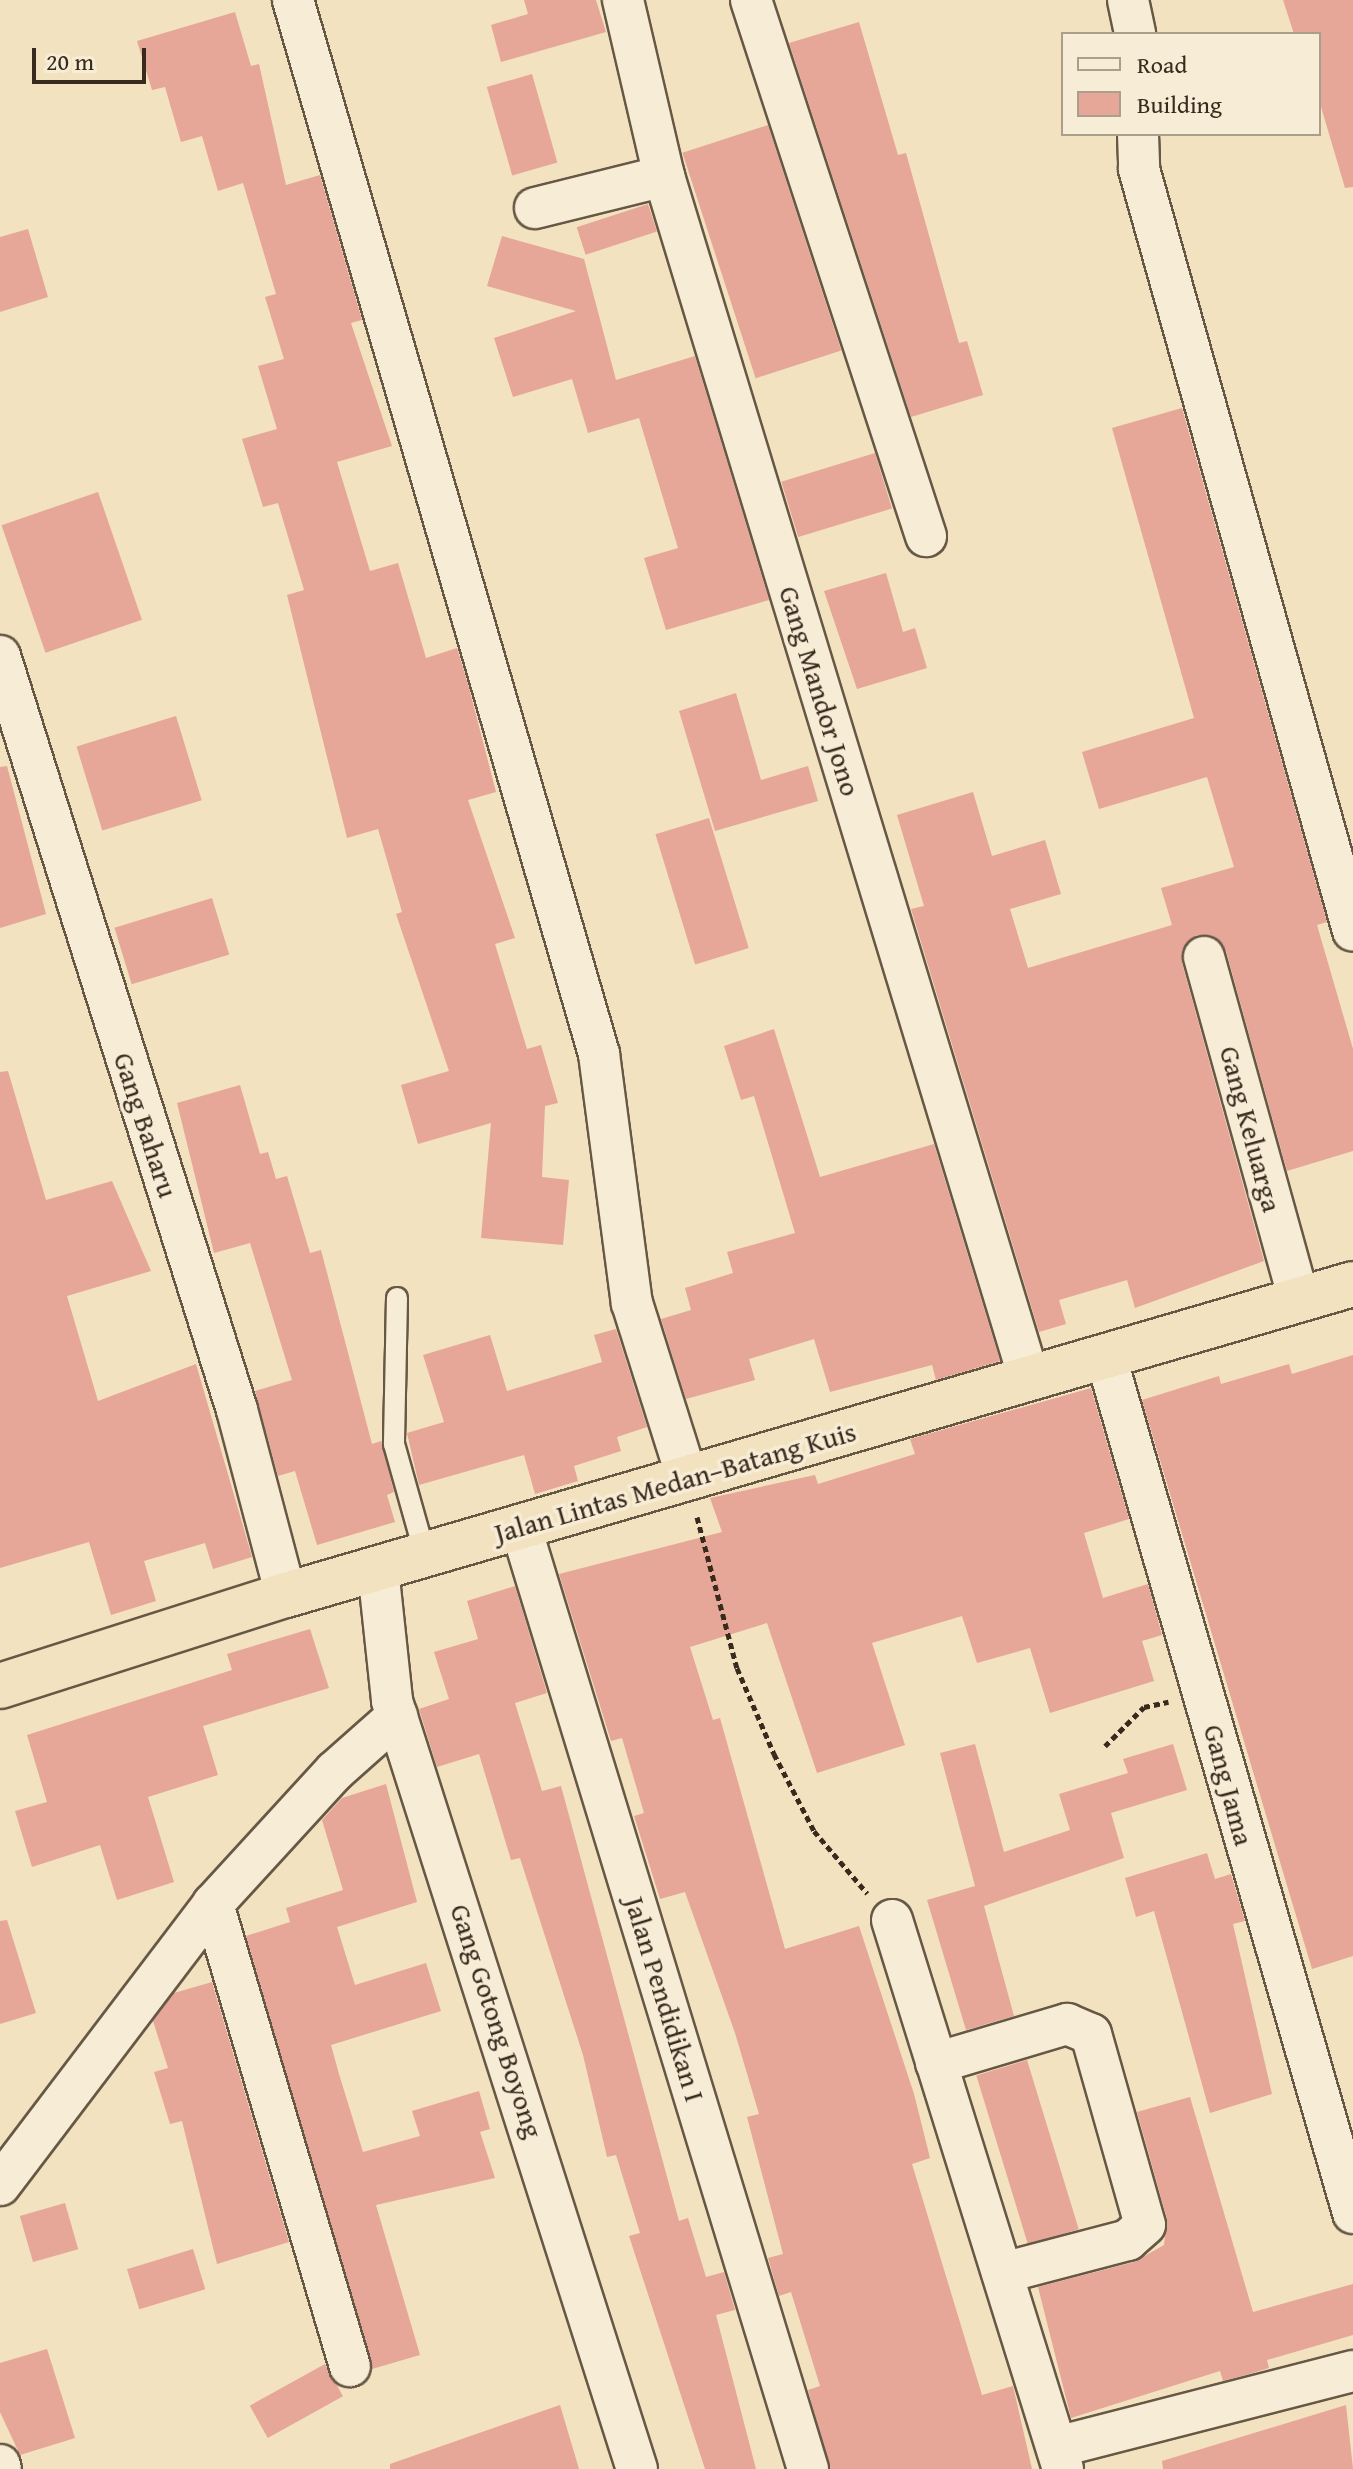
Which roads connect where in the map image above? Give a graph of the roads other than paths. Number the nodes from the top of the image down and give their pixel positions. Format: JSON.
{"nodes":[{"id":1,"x":293,"y":0,"type":"edge"},
{"id":2,"x":623,"y":0,"type":"edge"},
{"id":3,"x":751,"y":0,"type":"edge"},
{"id":4,"x":1128,"y":0,"type":"edge"},
{"id":5,"x":1135,"y":32,"type":"edge"},
{"id":6,"x":1138,"y":152,"type":"edge"},
{"id":7,"x":664,"y":176,"type":"junction"},
{"id":8,"x":535,"y":208,"type":"dead end"},
{"id":9,"x":926,"y":536,"type":"dead end"},
{"id":10,"x":0,"y":656,"type":"edge"},
{"id":11,"x":1353,"y":931,"type":"edge"},
{"id":12,"x":1204,"y":957,"type":"dead end"},
{"id":13,"x":1353,"y":1284,"type":"edge"},
{"id":14,"x":397,"y":1298,"type":"dead end"},
{"id":15,"x":1299,"y":1300,"type":"junction"},
{"id":16,"x":1106,"y":1357,"type":"junction"},
{"id":17,"x":1029,"y":1378,"type":"junction"},
{"id":18,"x":687,"y":1477,"type":"junction"},
{"id":19,"x":521,"y":1528,"type":"junction"},
{"id":20,"x":431,"y":1553,"type":"junction"},
{"id":21,"x":378,"y":1569,"type":"junction"},
{"id":22,"x":286,"y":1595,"type":"junction"},
{"id":23,"x":2,"y":1677,"type":"edge"},
{"id":24,"x":395,"y":1709,"type":"junction"},
{"id":25,"x":213,"y":1904,"type":"junction"},
{"id":26,"x":892,"y":1920,"type":"road end"},
{"id":27,"x":936,"y":2063,"type":"junction"},
{"id":28,"x":0,"y":2185,"type":"edge"},
{"id":29,"x":1353,"y":2213,"type":"edge"},
{"id":30,"x":1002,"y":2273,"type":"junction"},
{"id":31,"x":350,"y":2366,"type":"dead end"},
{"id":32,"x":1353,"y":2371,"type":"edge"},
{"id":33,"x":1060,"y":2458,"type":"edge"},
{"id":34,"x":637,"y":2469,"type":"edge"},
{"id":35,"x":808,"y":2469,"type":"edge"}],
"edges":[{"from":1,"to":18,"type":"street"},
{"from":2,"to":7,"type":"street","name":"Gang Mandor Jono"},
{"from":3,"to":9,"type":"street"},
{"from":4,"to":5,"type":"street"},
{"from":6,"to":11,"type":"street"},
{"from":7,"to":8,"type":"street"},
{"from":7,"to":17,"type":"street","name":"Gang Mandor Jono"},
{"from":10,"to":22,"type":"street","name":"Gang Baharu"},
{"from":12,"to":15,"type":"street","name":"Gang Keluarga"},
{"from":13,"to":15,"type":"highway","name":"Jalan Lintas Medan–Batang Kuis"},
{"from":14,"to":20,"type":"lane"},
{"from":15,"to":16,"type":"highway","name":"Jalan Lintas Medan–Batang Kuis"},
{"from":16,"to":17,"type":"highway","name":"Jalan Lintas Medan–Batang Kuis"},
{"from":16,"to":29,"type":"street","name":"Gang Jama"},
{"from":17,"to":18,"type":"highway","name":"Jalan Lintas Medan–Batang Kuis"},
{"from":18,"to":19,"type":"highway","name":"Jalan Lintas Medan–Batang Kuis"},
{"from":19,"to":20,"type":"highway","name":"Jalan Lintas Medan–Batang Kuis"},
{"from":19,"to":35,"type":"street","name":"Jalan Pendidikan I"},
{"from":20,"to":21,"type":"highway","name":"Jalan Lintas Medan–Batang Kuis"},
{"from":21,"to":22,"type":"highway","name":"Jalan Lintas Medan–Batang Kuis"},
{"from":21,"to":24,"type":"street","name":"Gang Gotong Boyong"},
{"from":22,"to":23,"type":"highway","name":"Jalan Lintas Medan–Batang Kuis"},
{"from":24,"to":25,"type":"street"},
{"from":24,"to":34,"type":"street","name":"Gang Gotong Boyong"},
{"from":25,"to":28,"type":"street"},
{"from":25,"to":31,"type":"street"},
{"from":26,"to":27,"type":"street"},
{"from":27,"to":30,"type":"street"},
{"from":27,"to":30,"type":"street"},
{"from":30,"to":33,"type":"street"},
{"from":32,"to":33,"type":"street"}]}
